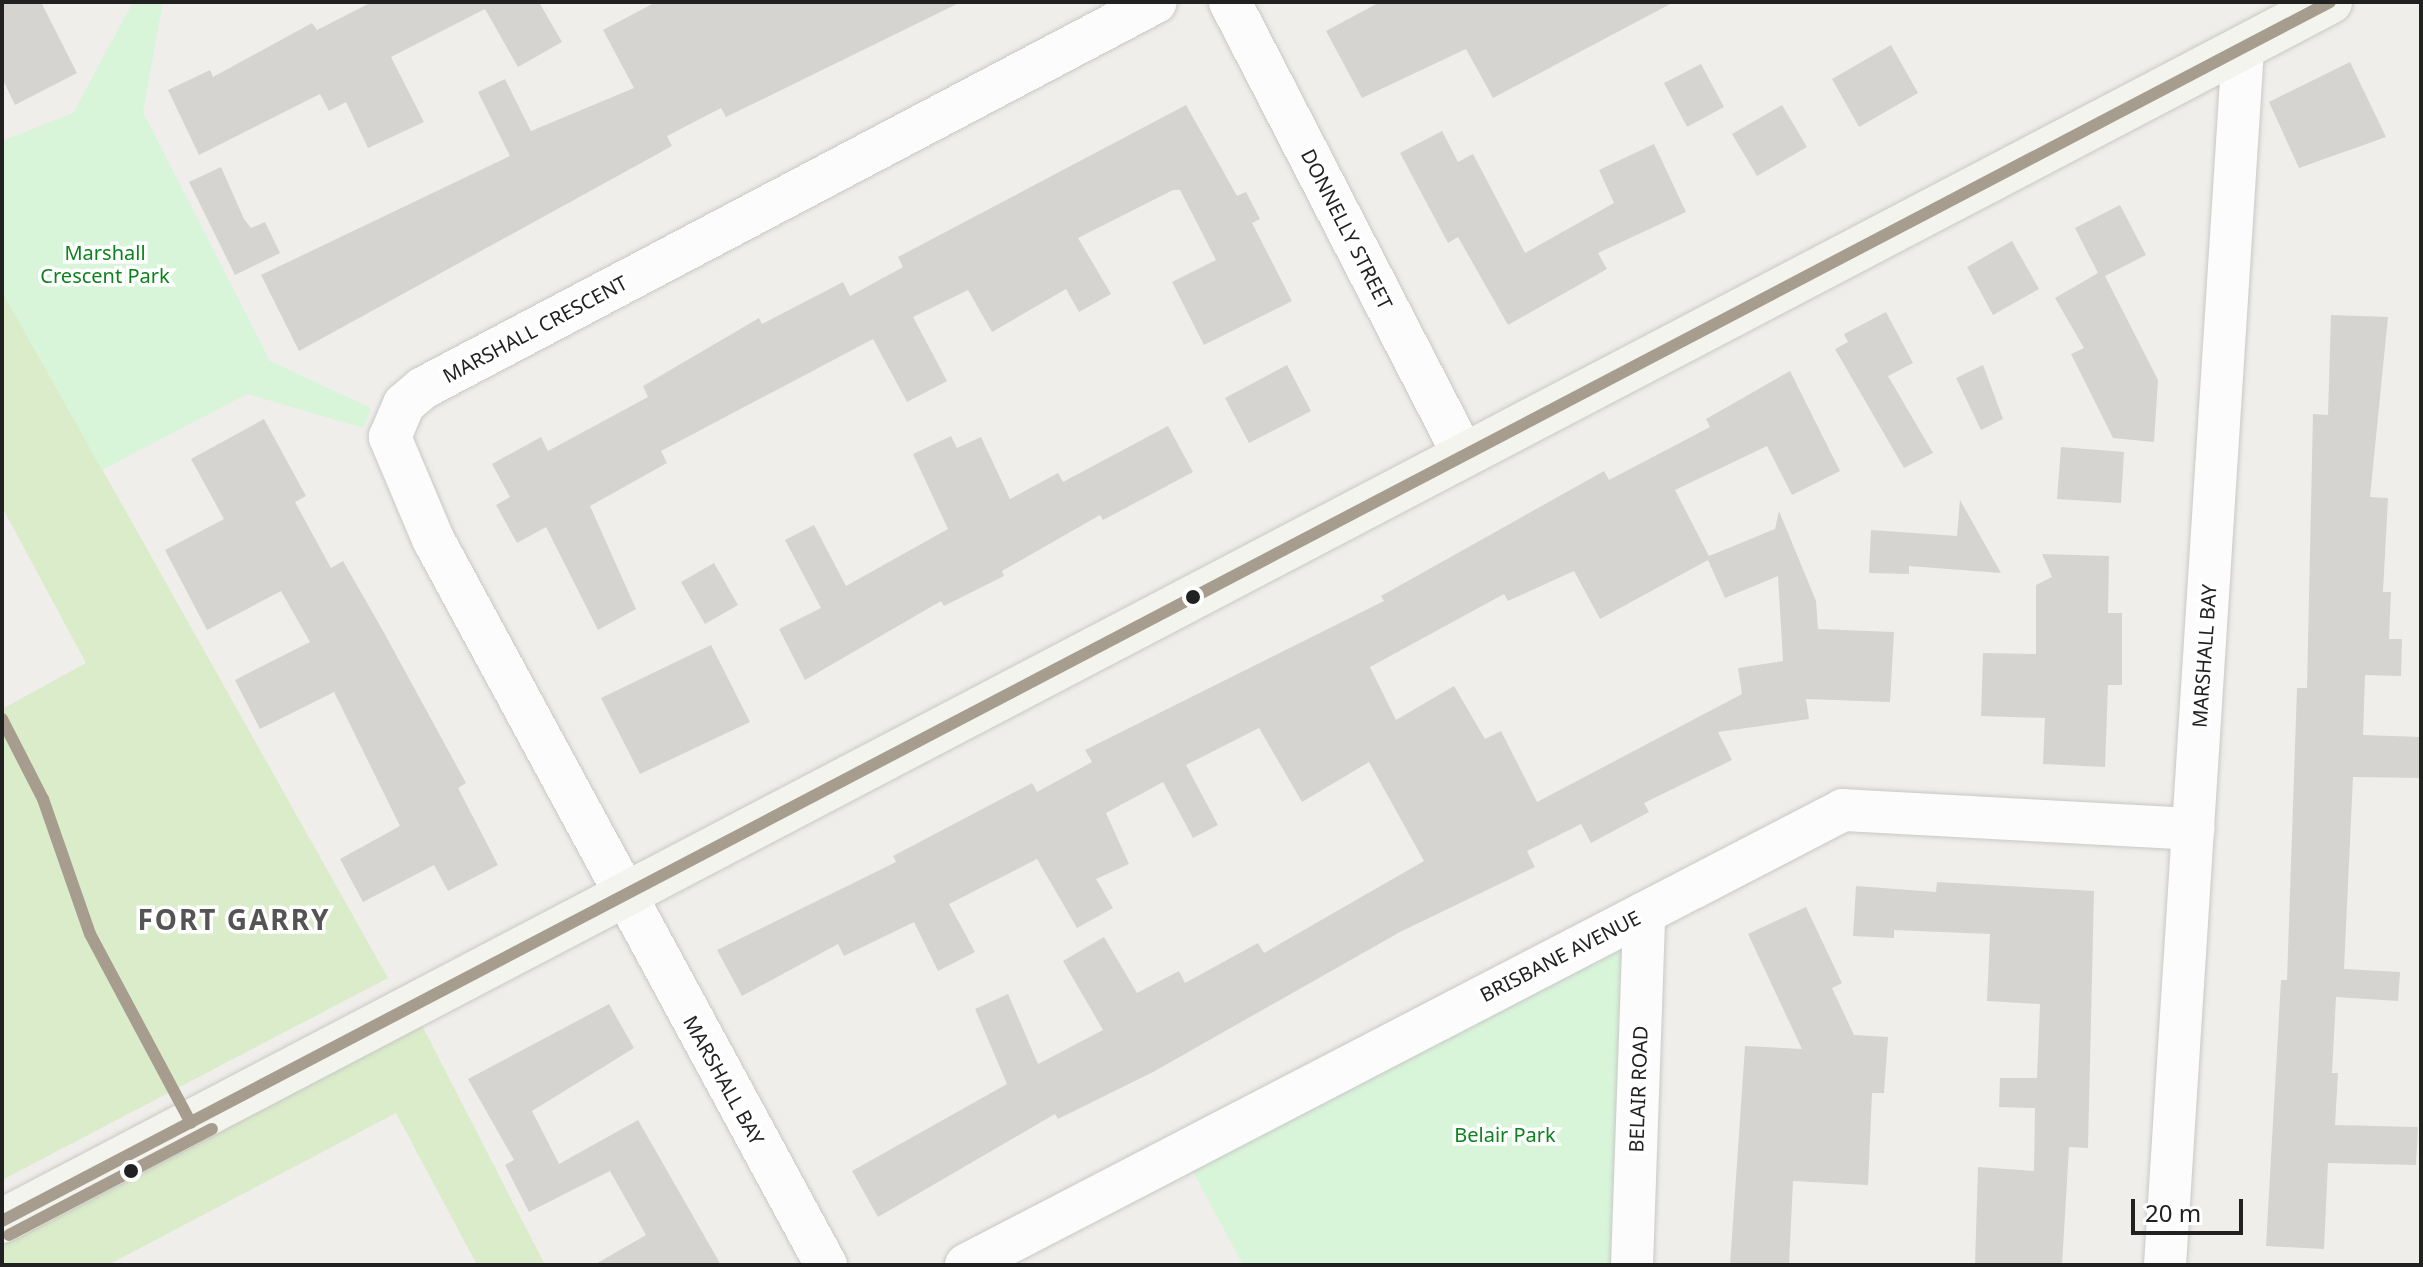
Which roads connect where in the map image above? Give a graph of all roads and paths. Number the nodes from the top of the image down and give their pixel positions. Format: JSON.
{"nodes":[{"id":1,"x":1156,"y":2,"type":"edge"},
{"id":2,"x":1230,"y":2,"type":"edge"},
{"id":3,"x":2330,"y":2,"type":"edge"},
{"id":4,"x":2243,"y":48,"type":"junction"},
{"id":5,"x":1464,"y":456,"type":"junction"},
{"id":6,"x":2193,"y":829,"type":"junction"},
{"id":7,"x":622,"y":895,"type":"junction"},
{"id":8,"x":1644,"y":913,"type":"junction"},
{"id":9,"x":2,"y":1221,"type":"edge"},
{"id":10,"x":826,"y":1265,"type":"edge"},
{"id":11,"x":966,"y":1265,"type":"edge"},
{"id":12,"x":1632,"y":1265,"type":"edge"},
{"id":13,"x":2165,"y":1265,"type":"edge"}],
"edges":[{"from":1,"to":7,"type":"street","name":"MARSHALL CRESCENT"},
{"from":2,"to":5,"type":"street","name":"DONNELLY STREET"},
{"from":3,"to":4,"type":"street"},
{"from":4,"to":5,"type":"street"},
{"from":4,"to":6,"type":"street","name":"MARSHALL BAY"},
{"from":5,"to":7,"type":"street"},
{"from":6,"to":8,"type":"street","name":"BRISBANE AVENUE"},
{"from":6,"to":13,"type":"street","name":"MARSHALL BAY"},
{"from":7,"to":9,"type":"street"},
{"from":7,"to":10,"type":"street","name":"MARSHALL BAY"},
{"from":8,"to":11,"type":"street","name":"BRISBANE AVENUE"},
{"from":8,"to":12,"type":"street","name":"BELAIR ROAD"}]}
